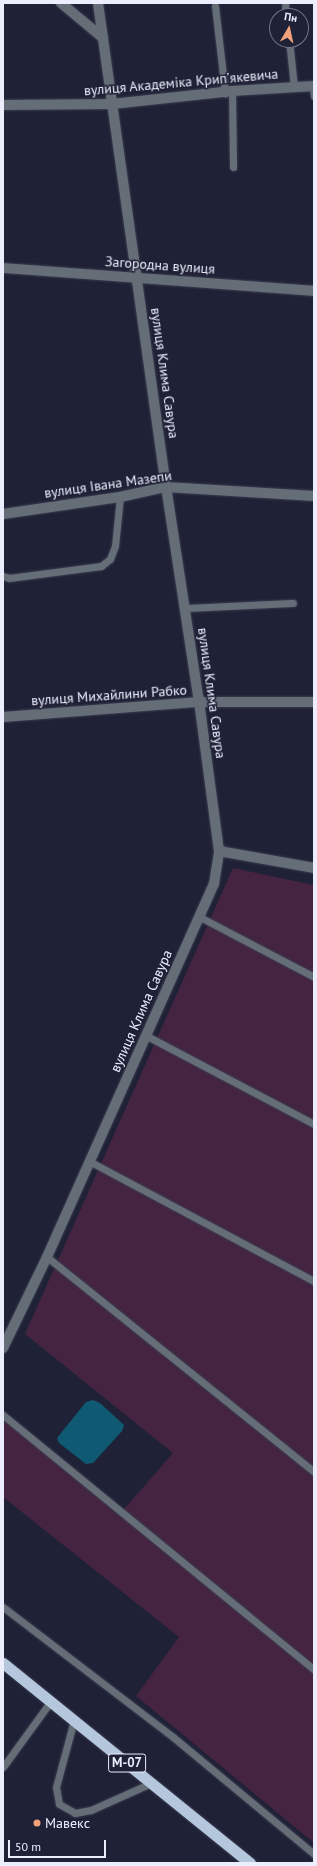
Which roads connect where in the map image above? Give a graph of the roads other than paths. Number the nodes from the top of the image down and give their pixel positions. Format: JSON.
{"nodes":[{"id":1,"x":61,"y":3,"type":"edge"},
{"id":2,"x":98,"y":3,"type":"edge"},
{"id":3,"x":215,"y":6,"type":"dead end"},
{"id":4,"x":103,"y":38,"type":"junction"},
{"id":5,"x":290,"y":48,"type":"edge"},
{"id":6,"x":314,"y":86,"type":"edge"},
{"id":7,"x":294,"y":87,"type":"junction"},
{"id":8,"x":228,"y":92,"type":"junction"},
{"id":9,"x":314,"y":96,"type":"edge"},
{"id":10,"x":112,"y":104,"type":"junction"},
{"id":11,"x":3,"y":105,"type":"edge"},
{"id":12,"x":233,"y":167,"type":"dead end"},
{"id":13,"x":3,"y":268,"type":"edge"},
{"id":14,"x":138,"y":278,"type":"junction"},
{"id":15,"x":314,"y":292,"type":"edge"},
{"id":16,"x":166,"y":487,"type":"junction"},
{"id":17,"x":314,"y":496,"type":"edge"},
{"id":18,"x":120,"y":497,"type":"junction"},
{"id":19,"x":3,"y":514,"type":"edge"},
{"id":20,"x":3,"y":576,"type":"edge"},
{"id":21,"x":293,"y":603,"type":"dead end"},
{"id":22,"x":185,"y":608,"type":"junction"},
{"id":23,"x":200,"y":702,"type":"junction"},
{"id":24,"x":314,"y":702,"type":"edge"},
{"id":25,"x":3,"y":717,"type":"edge"},
{"id":26,"x":219,"y":851,"type":"junction"},
{"id":27,"x":314,"y":868,"type":"edge"},
{"id":28,"x":198,"y":916,"type":"junction"},
{"id":29,"x":314,"y":977,"type":"edge"},
{"id":30,"x":145,"y":1035,"type":"junction"},
{"id":31,"x":314,"y":1124,"type":"edge"},
{"id":32,"x":89,"y":1161,"type":"junction"},
{"id":33,"x":47,"y":1257,"type":"junction"},
{"id":34,"x":314,"y":1281,"type":"edge"},
{"id":35,"x":3,"y":1348,"type":"edge"},
{"id":36,"x":3,"y":1415,"type":"edge"},
{"id":37,"x":314,"y":1472,"type":"edge"},
{"id":38,"x":3,"y":1607,"type":"edge"},
{"id":39,"x":3,"y":1663,"type":"edge"},
{"id":40,"x":314,"y":1670,"type":"edge"},
{"id":41,"x":51,"y":1701,"type":"junction"},
{"id":42,"x":74,"y":1720,"type":"junction"},
{"id":43,"x":3,"y":1767,"type":"edge"},
{"id":44,"x":151,"y":1783,"type":"junction"},
{"id":45,"x":314,"y":1854,"type":"edge"},
{"id":46,"x":250,"y":1863,"type":"edge"}],
"edges":[{"from":1,"to":4,"type":"street"},
{"from":2,"to":4,"type":"street","name":"вулиця Клима Савура"},
{"from":3,"to":8,"type":"lane"},
{"from":4,"to":10,"type":"street","name":"вулиця Клима Савура"},
{"from":5,"to":7,"type":"lane"},
{"from":6,"to":7,"type":"street","name":"вулиця Академіка Крипʼякевича"},
{"from":6,"to":9,"type":"lane"},
{"from":7,"to":8,"type":"street","name":"вулиця Академіка Крипʼякевича"},
{"from":8,"to":10,"type":"street","name":"вулиця Академіка Крипʼякевича"},
{"from":8,"to":12,"type":"lane"},
{"from":10,"to":11,"type":"street","name":"вулиця Академіка Крипʼякевича"},
{"from":10,"to":14,"type":"street","name":"вулиця Клима Савура"},
{"from":13,"to":14,"type":"street","name":"Загородна вулиця"},
{"from":14,"to":15,"type":"street","name":"Загородна вулиця"},
{"from":14,"to":16,"type":"street","name":"вулиця Клима Савура"},
{"from":16,"to":17,"type":"street","name":"вулиця Івана Мазепи"},
{"from":16,"to":18,"type":"street","name":"вулиця Івана Мазепи"},
{"from":16,"to":22,"type":"street","name":"вулиця Клима Савура"},
{"from":18,"to":19,"type":"street","name":"вулиця Івана Мазепи"},
{"from":18,"to":20,"type":"lane"},
{"from":21,"to":22,"type":"lane"},
{"from":22,"to":23,"type":"street","name":"вулиця Клима Савура"},
{"from":23,"to":24,"type":"street","name":"вулиця Михайлини Рабко"},
{"from":23,"to":25,"type":"street","name":"вулиця Михайлини Рабко"},
{"from":23,"to":26,"type":"street","name":"вулиця Клима Савура"},
{"from":26,"to":27,"type":"street"},
{"from":26,"to":28,"type":"street","name":"вулиця Клима Савура"},
{"from":28,"to":29,"type":"lane"},
{"from":28,"to":30,"type":"street","name":"вулиця Клима Савура"},
{"from":30,"to":31,"type":"lane"},
{"from":30,"to":32,"type":"street","name":"вулиця Клима Савура"},
{"from":32,"to":33,"type":"street","name":"вулиця Клима Савура"},
{"from":32,"to":34,"type":"lane"},
{"from":33,"to":35,"type":"street","name":"вулиця Клима Савура"},
{"from":33,"to":37,"type":"lane"},
{"from":36,"to":40,"type":"lane"},
{"from":38,"to":45,"type":"lane"},
{"from":39,"to":41,"type":"highway","number":"М-07"},
{"from":41,"to":42,"type":"highway","number":"М-07"},
{"from":41,"to":43,"type":"lane"},
{"from":42,"to":44,"type":"highway","number":"М-07"},
{"from":42,"to":44,"type":"lane"},
{"from":44,"to":46,"type":"highway","number":"М-07"}]}
